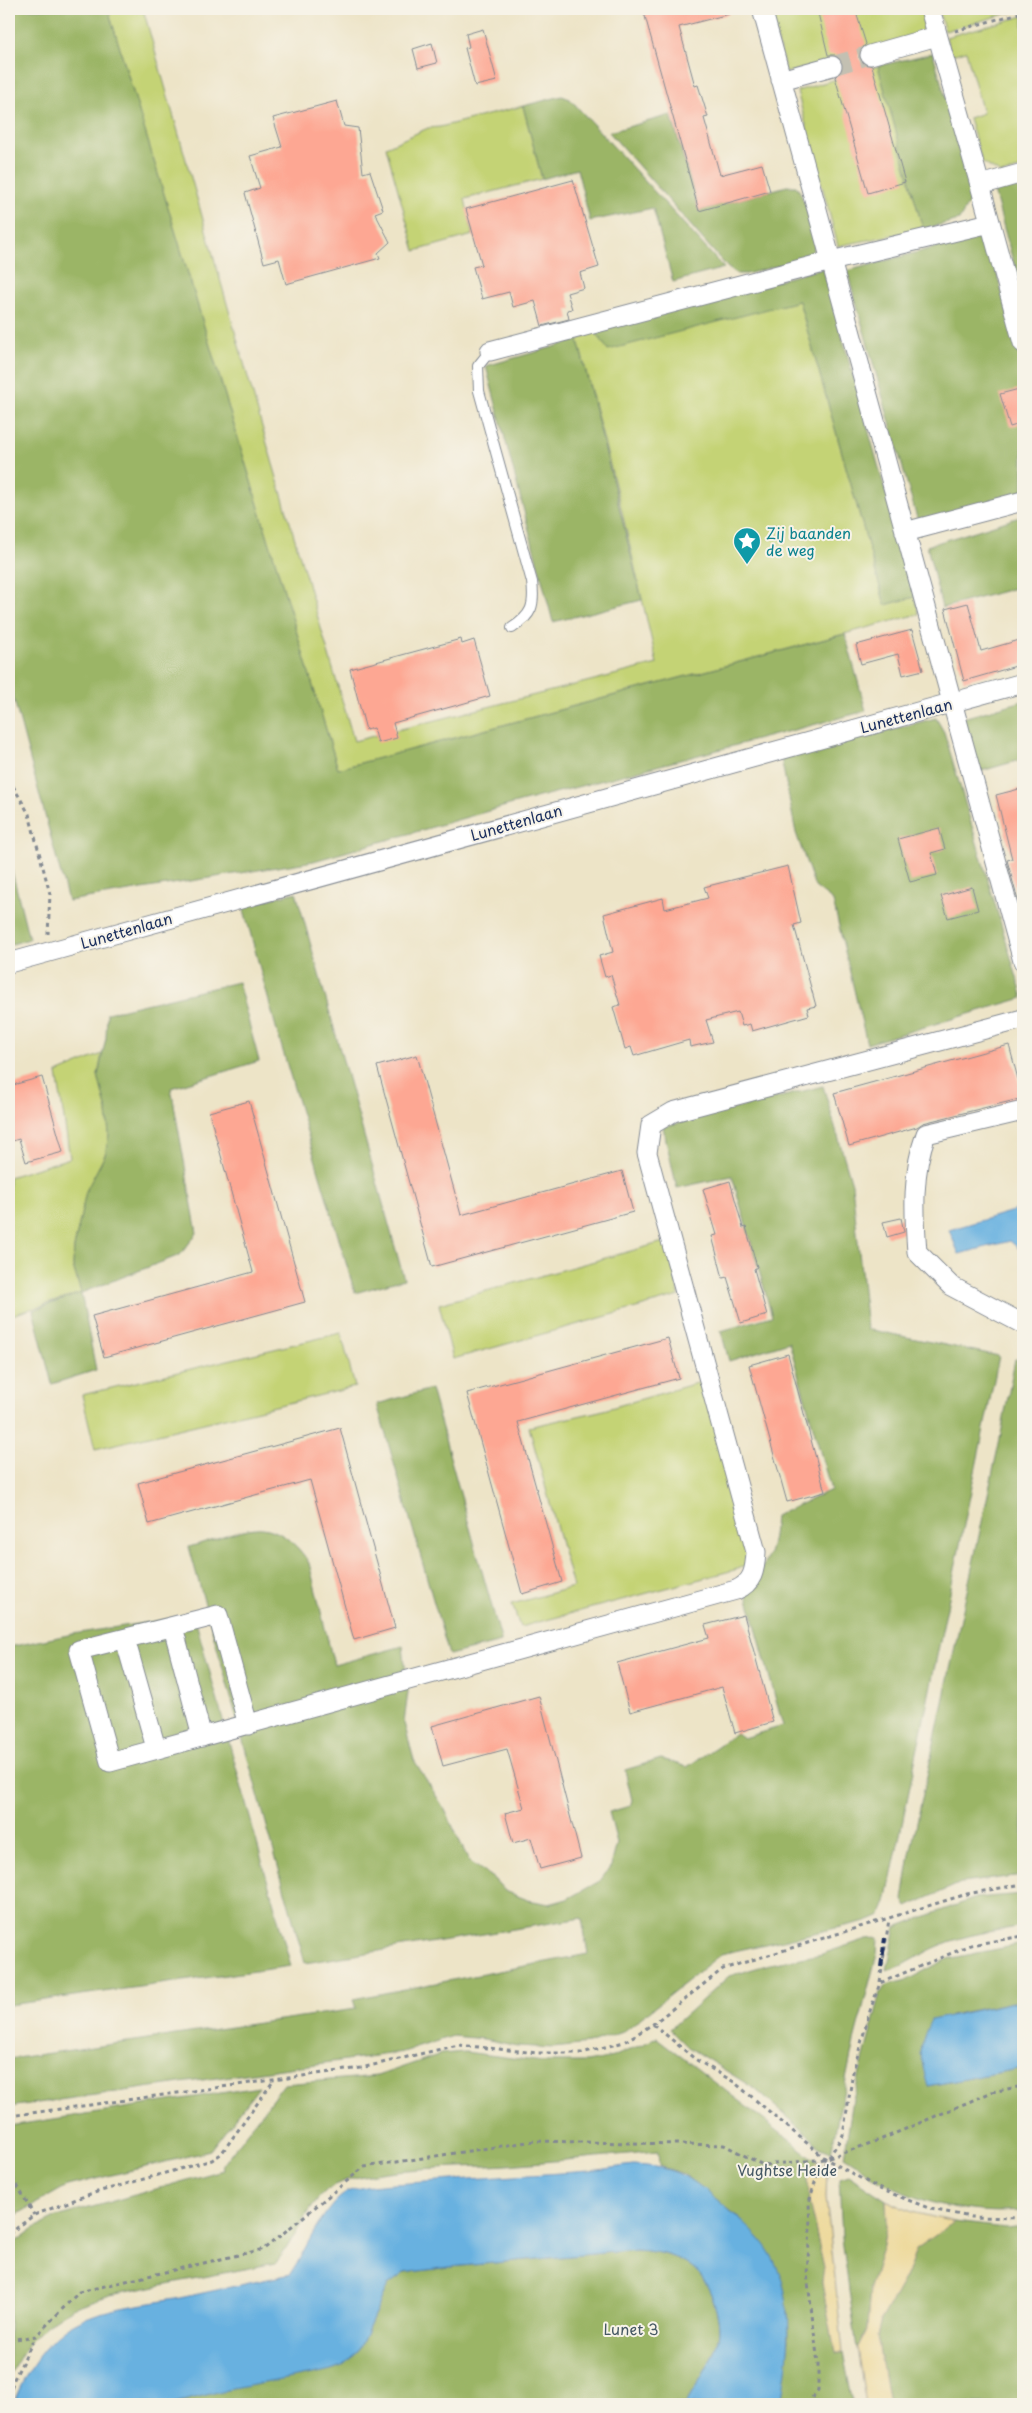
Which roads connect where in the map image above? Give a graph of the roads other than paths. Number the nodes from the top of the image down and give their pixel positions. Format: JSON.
{"nodes":[{"id":1,"x":762,"y":9,"type":"edge"},
{"id":2,"x":930,"y":9,"type":"edge"},
{"id":3,"x":937,"y":36,"type":"junction"},
{"id":4,"x":870,"y":55,"type":"tunnel mouth"},
{"id":5,"x":832,"y":66,"type":"tunnel mouth"},
{"id":6,"x":781,"y":80,"type":"junction"},
{"id":7,"x":1023,"y":173,"type":"edge"},
{"id":8,"x":980,"y":185,"type":"junction"},
{"id":9,"x":990,"y":223,"type":"junction"},
{"id":10,"x":831,"y":261,"type":"junction"},
{"id":11,"x":1023,"y":343,"type":"edge"},
{"id":12,"x":490,"y":351,"type":"joint"},
{"id":13,"x":1023,"y":501,"type":"edge"},
{"id":14,"x":905,"y":532,"type":"junction"},
{"id":15,"x":512,"y":628,"type":"dead end"},
{"id":16,"x":1023,"y":683,"type":"edge"},
{"id":17,"x":953,"y":702,"type":"junction"},
{"id":18,"x":1023,"y":961,"type":"edge"},
{"id":19,"x":9,"y":963,"type":"edge"},
{"id":20,"x":1023,"y":1019,"type":"edge"},
{"id":21,"x":1023,"y":1111,"type":"edge"},
{"id":22,"x":1023,"y":1324,"type":"edge"},
{"id":23,"x":173,"y":1627,"type":"junction"},
{"id":24,"x":125,"y":1639,"type":"junction"},
{"id":25,"x":248,"y":1725,"type":"junction"},
{"id":26,"x":202,"y":1737,"type":"junction"},
{"id":27,"x":156,"y":1748,"type":"junction"}],
"edges":[{"from":1,"to":6,"type":"street"},
{"from":2,"to":3,"type":"street"},
{"from":3,"to":4,"type":"street"},
{"from":3,"to":8,"type":"street"},
{"from":5,"to":6,"type":"street"},
{"from":6,"to":10,"type":"street"},
{"from":7,"to":8,"type":"street"},
{"from":8,"to":9,"type":"street"},
{"from":9,"to":10,"type":"street"},
{"from":9,"to":11,"type":"street"},
{"from":10,"to":12,"type":"street"},
{"from":10,"to":14,"type":"street"},
{"from":12,"to":15,"type":"lane"},
{"from":13,"to":14,"type":"street"},
{"from":14,"to":17,"type":"street"},
{"from":16,"to":17,"type":"street","name":"Lunettenlaan"},
{"from":17,"to":18,"type":"street"},
{"from":17,"to":19,"type":"street","name":"Lunettenlaan"},
{"from":20,"to":25,"type":"street"},
{"from":21,"to":22,"type":"street"},
{"from":23,"to":24,"type":"street"},
{"from":23,"to":25,"type":"street"},
{"from":23,"to":26,"type":"street"},
{"from":24,"to":27,"type":"street"},
{"from":24,"to":27,"type":"street"},
{"from":25,"to":26,"type":"street"},
{"from":26,"to":27,"type":"street"}]}
